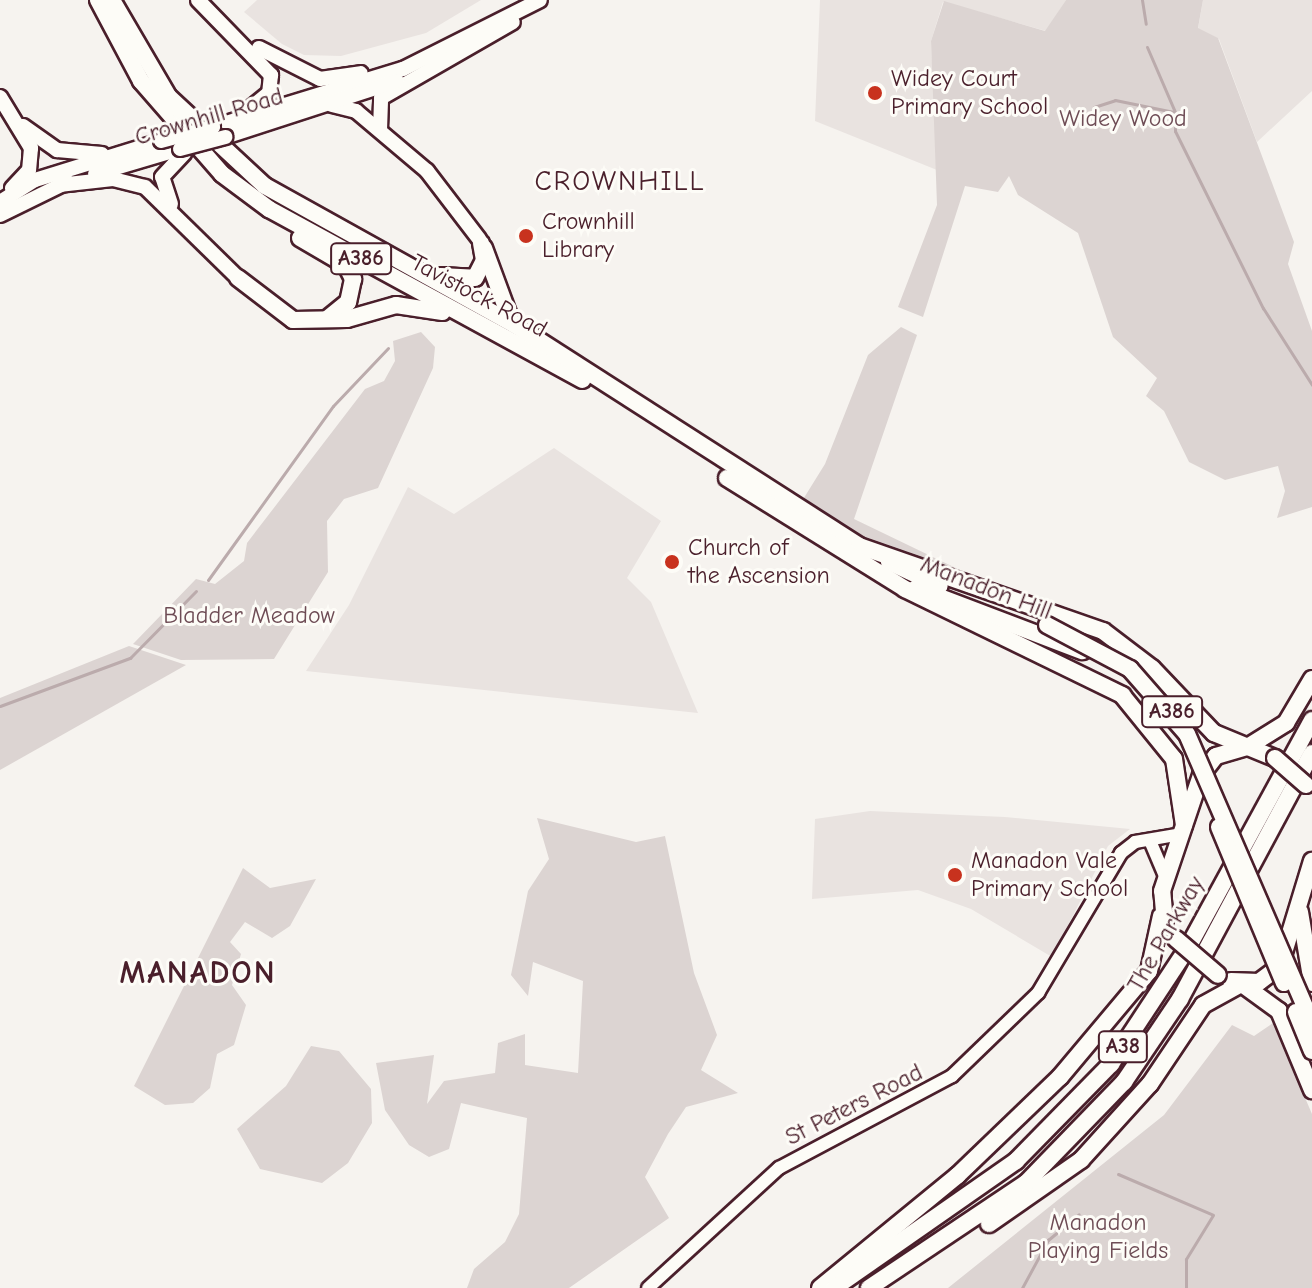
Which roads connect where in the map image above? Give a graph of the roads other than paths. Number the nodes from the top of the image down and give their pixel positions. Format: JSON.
{"nodes":[{"id":1,"x":88,"y":0,"type":"edge"},
{"id":2,"x":98,"y":0,"type":"edge"},
{"id":3,"x":112,"y":0,"type":"edge"},
{"id":4,"x":124,"y":0,"type":"edge"},
{"id":5,"x":198,"y":0,"type":"edge"},
{"id":6,"x":541,"y":0,"type":"edge"},
{"id":7,"x":244,"y":40,"type":"junction"},
{"id":8,"x":434,"y":67,"type":"junction"},
{"id":9,"x":403,"y":69,"type":"junction"},
{"id":10,"x":148,"y":78,"type":"junction"},
{"id":11,"x":0,"y":97,"type":"edge"},
{"id":12,"x":326,"y":105,"type":"junction"},
{"id":13,"x":14,"y":118,"type":"junction"},
{"id":14,"x":380,"y":130,"type":"junction"},
{"id":15,"x":220,"y":131,"type":"junction"},
{"id":16,"x":182,"y":151,"type":"junction"},
{"id":17,"x":124,"y":153,"type":"junction"},
{"id":18,"x":59,"y":185,"type":"junction"},
{"id":19,"x":250,"y":196,"type":"junction"},
{"id":20,"x":0,"y":200,"type":"edge"},
{"id":21,"x":177,"y":214,"type":"junction"},
{"id":22,"x":0,"y":215,"type":"edge"},
{"id":23,"x":480,"y":241,"type":"junction"},
{"id":24,"x":404,"y":264,"type":"junction"},
{"id":25,"x":238,"y":278,"type":"joint"},
{"id":26,"x":473,"y":321,"type":"junction"},
{"id":27,"x":322,"y":322,"type":"junction"},
{"id":28,"x":515,"y":325,"type":"junction"},
{"id":29,"x":654,"y":422,"type":"junction"},
{"id":30,"x":859,"y":546,"type":"junction"},
{"id":31,"x":872,"y":570,"type":"junction"},
{"id":32,"x":1312,"y":679,"type":"edge"},
{"id":33,"x":1312,"y":720,"type":"edge"},
{"id":34,"x":1249,"y":746,"type":"junction"},
{"id":35,"x":1312,"y":753,"type":"edge"},
{"id":36,"x":1309,"y":789,"type":"edge"},
{"id":37,"x":1183,"y":829,"type":"junction"},
{"id":38,"x":1151,"y":843,"type":"junction"},
{"id":39,"x":1236,"y":856,"type":"junction"},
{"id":40,"x":1312,"y":861,"type":"edge"},
{"id":41,"x":1165,"y":879,"type":"junction"},
{"id":42,"x":1306,"y":900,"type":"edge"},
{"id":43,"x":1161,"y":916,"type":"junction"},
{"id":44,"x":1312,"y":983,"type":"edge"},
{"id":45,"x":1242,"y":984,"type":"junction"},
{"id":46,"x":1312,"y":1023,"type":"edge"},
{"id":47,"x":1312,"y":1051,"type":"edge"},
{"id":48,"x":1312,"y":1090,"type":"edge"},
{"id":49,"x":907,"y":1265,"type":"junction"},
{"id":50,"x":648,"y":1288,"type":"edge"},
{"id":51,"x":820,"y":1288,"type":"edge"},
{"id":52,"x":834,"y":1288,"type":"edge"},
{"id":53,"x":869,"y":1288,"type":"edge"}],
"edges":[{"from":1,"to":10,"type":"main road"},
{"from":2,"to":10,"type":"main road","name":"Tavistock Road","number":"A386"},
{"from":3,"to":10,"type":"main road","name":"Tavistock Road","number":"A386"},
{"from":4,"to":10,"type":"main road"},
{"from":5,"to":7,"type":"main road"},
{"from":6,"to":8,"type":"main road"},
{"from":6,"to":9,"type":"main road"},
{"from":7,"to":9,"type":"main road"},
{"from":7,"to":15,"type":"main road"},
{"from":8,"to":12,"type":"main road","name":"Crownhill Road"},
{"from":8,"to":14,"type":"main road"},
{"from":9,"to":15,"type":"main road","name":"Crownhill Road"},
{"from":10,"to":19,"type":"main road","name":"Tavistock Road","number":"A386"},
{"from":10,"to":24,"type":"main road","name":"Tavistock Road","number":"A386"},
{"from":11,"to":13,"type":"main road"},
{"from":12,"to":14,"type":"main road"},
{"from":12,"to":15,"type":"main road","name":"Crownhill Road"},
{"from":13,"to":17,"type":"main road"},
{"from":13,"to":20,"type":"main road"},
{"from":14,"to":23,"type":"main road"},
{"from":15,"to":16,"type":"main road","name":"Crownhill Road","bridge":true},
{"from":15,"to":17,"type":"main road","name":"Crownhill Road","bridge":true},
{"from":16,"to":18,"type":"main road","name":"Crownhill Road"},
{"from":16,"to":21,"type":"main road"},
{"from":17,"to":20,"type":"main road","name":"Crownhill Road"},
{"from":18,"to":21,"type":"main road"},
{"from":18,"to":22,"type":"main road","name":"Crownhill Road"},
{"from":19,"to":26,"type":"main road","name":"Tavistock Road","number":"A386"},
{"from":19,"to":27,"type":"main road"},
{"from":21,"to":25,"type":"main road"},
{"from":23,"to":24,"type":"main road"},
{"from":23,"to":28,"type":"main road"},
{"from":24,"to":28,"type":"main road","name":"Tavistock Road","number":"A386"},
{"from":25,"to":27,"type":"main road"},
{"from":26,"to":27,"type":"main road"},
{"from":26,"to":29,"type":"main road","name":"Tavistock Road","number":"A386"},
{"from":28,"to":29,"type":"main road","name":"Tavistock Road","number":"A386"},
{"from":29,"to":30,"type":"main road","name":"Manadon Hill","number":"A386"},
{"from":29,"to":31,"type":"main road","name":"Manadon Hill","number":"A386"},
{"from":30,"to":34,"type":"main road"},
{"from":30,"to":39,"type":"main road","name":"Manadon Hill","number":"A386","bridge":true},
{"from":31,"to":37,"type":"main road"},
{"from":31,"to":39,"type":"main road","name":"Manadon Hill","number":"A386","bridge":true},
{"from":32,"to":34,"type":"main road"},
{"from":33,"to":52,"type":"main road","name":"The Parkway","number":"A38"},
{"from":34,"to":36,"type":"main road","bridge":true},
{"from":34,"to":37,"type":"main road"},
{"from":35,"to":49,"type":"main road","name":"The Parkway","number":"A38"},
{"from":37,"to":38,"type":"street","name":"St Peters Road"},
{"from":37,"to":41,"type":"main road"},
{"from":38,"to":41,"type":"street"},
{"from":38,"to":50,"type":"street","name":"St Peters Road"},
{"from":39,"to":46,"type":"main road","number":"A386","bridge":true},
{"from":39,"to":47,"type":"main road","number":"A386","bridge":true},
{"from":40,"to":42,"type":"main road"},
{"from":41,"to":43,"type":"main road"},
{"from":42,"to":44,"type":"main road"},
{"from":42,"to":45,"type":"main road"},
{"from":43,"to":45,"type":"main road","bridge":true},
{"from":43,"to":51,"type":"main road","number":"A38"},
{"from":45,"to":48,"type":"main road"},
{"from":45,"to":49,"type":"main road","number":"A38"},
{"from":49,"to":53,"type":"main road","name":"The Parkway","number":"A38"}]}
